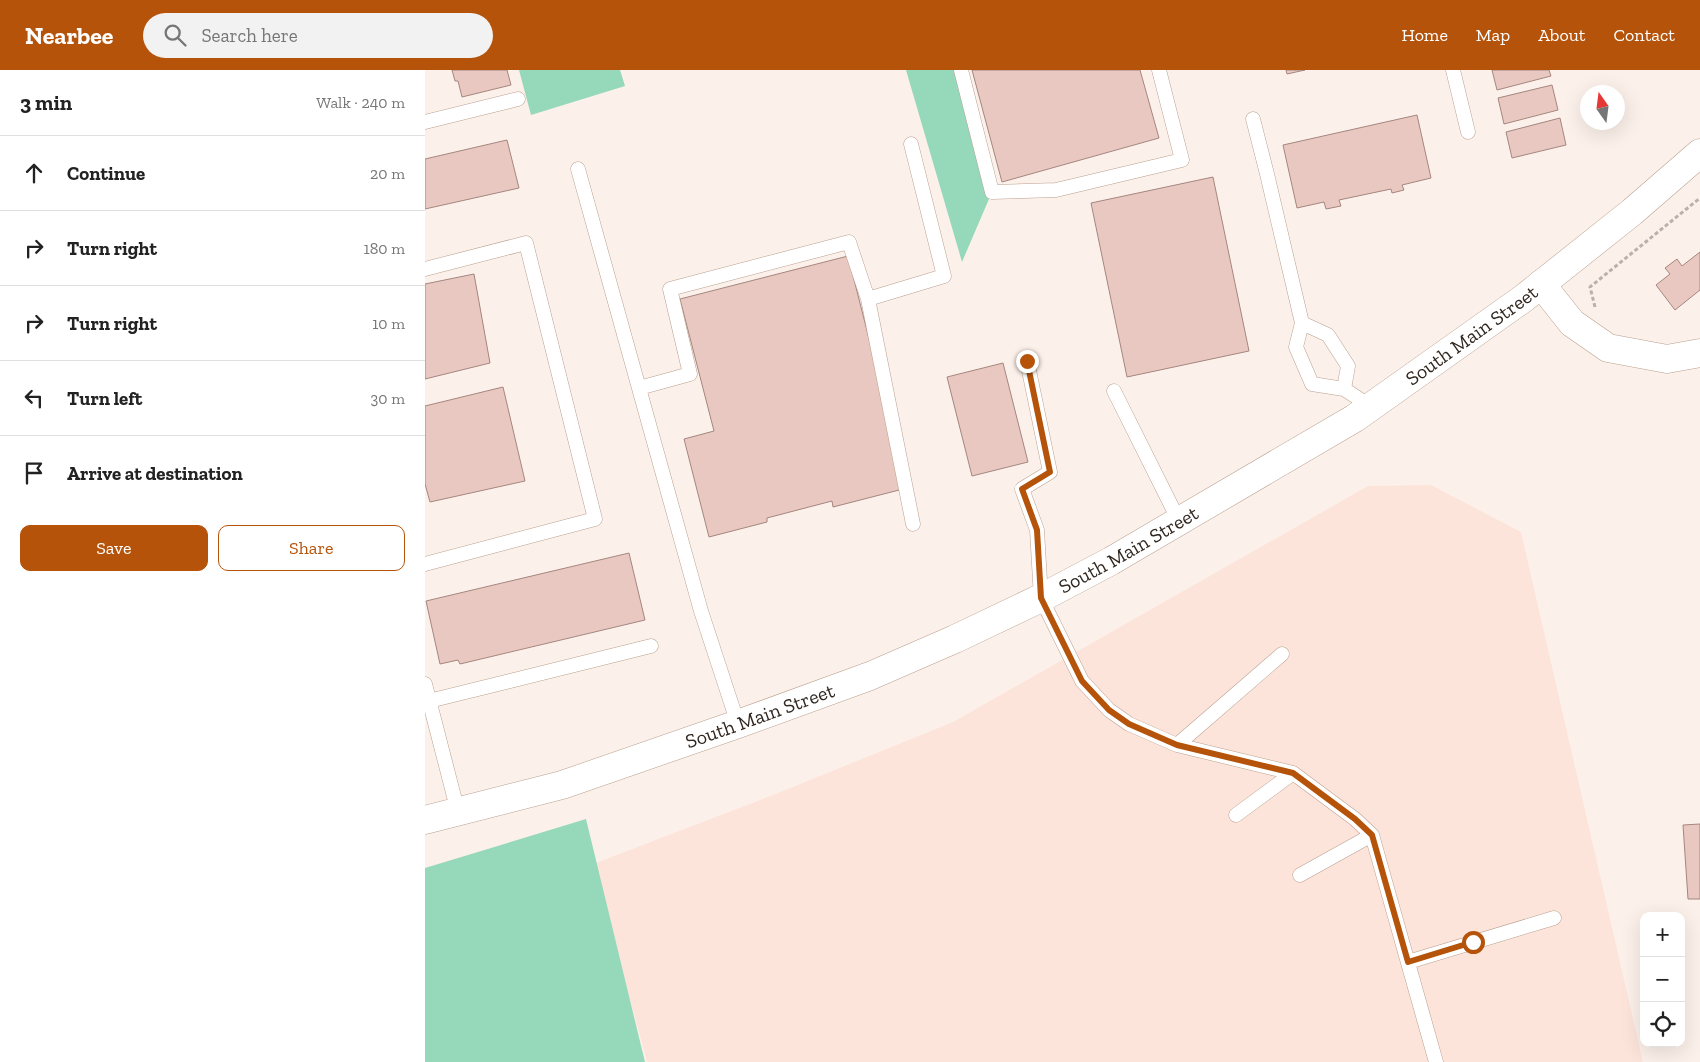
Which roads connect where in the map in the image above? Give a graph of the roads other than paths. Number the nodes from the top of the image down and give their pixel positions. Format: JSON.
{"nodes":[{"id":1,"x":961,"y":70,"type":"edge"},
{"id":2,"x":1159,"y":70,"type":"edge"},
{"id":3,"x":1453,"y":70,"type":"edge"},
{"id":4,"x":518,"y":99,"type":"dead end"},
{"id":5,"x":1253,"y":119,"type":"dead end"},
{"id":6,"x":425,"y":122,"type":"edge"},
{"id":7,"x":1468,"y":132,"type":"dead end"},
{"id":8,"x":911,"y":144,"type":"dead end"},
{"id":9,"x":1700,"y":153,"type":"edge"},
{"id":10,"x":578,"y":169,"type":"dead end"},
{"id":11,"x":425,"y":269,"type":"edge"},
{"id":12,"x":1541,"y":284,"type":"junction"},
{"id":13,"x":868,"y":299,"type":"junction"},
{"id":14,"x":1302,"y":323,"type":"junction"},
{"id":15,"x":1700,"y":353,"type":"edge"},
{"id":16,"x":1027,"y":361,"type":"dead end"},
{"id":17,"x":639,"y":388,"type":"junction"},
{"id":18,"x":1344,"y":389,"type":"junction"},
{"id":19,"x":1114,"y":391,"type":"dead end"},
{"id":20,"x":1370,"y":406,"type":"junction"},
{"id":21,"x":1179,"y":522,"type":"junction"},
{"id":22,"x":913,"y":524,"type":"dead end"},
{"id":23,"x":425,"y":564,"type":"edge"},
{"id":24,"x":1041,"y":598,"type":"junction"},
{"id":25,"x":651,"y":646,"type":"dead end"},
{"id":26,"x":1282,"y":654,"type":"dead end"},
{"id":27,"x":425,"y":684,"type":"edge"},
{"id":28,"x":427,"y":702,"type":"edge"},
{"id":29,"x":739,"y":724,"type":"junction"},
{"id":30,"x":1177,"y":745,"type":"junction"},
{"id":31,"x":1293,"y":773,"type":"junction"},
{"id":32,"x":458,"y":812,"type":"junction"},
{"id":33,"x":1236,"y":815,"type":"dead end"},
{"id":34,"x":425,"y":820,"type":"edge"},
{"id":35,"x":1372,"y":835,"type":"junction"},
{"id":36,"x":1300,"y":875,"type":"dead end"},
{"id":37,"x":1554,"y":918,"type":"dead end"},
{"id":38,"x":1408,"y":962,"type":"junction"},
{"id":39,"x":1436,"y":1062,"type":"edge"}],
"edges":[{"from":1,"to":2,"type":"lane"},
{"from":3,"to":7,"type":"lane"},
{"from":4,"to":6,"type":"lane"},
{"from":5,"to":14,"type":"lane"},
{"from":8,"to":13,"type":"lane"},
{"from":9,"to":12,"type":"main road","name":"South Main Street"},
{"from":10,"to":17,"type":"lane"},
{"from":11,"to":23,"type":"lane"},
{"from":12,"to":15,"type":"main road"},
{"from":12,"to":20,"type":"main road","name":"South Main Street"},
{"from":13,"to":17,"type":"lane"},
{"from":13,"to":22,"type":"lane"},
{"from":14,"to":18,"type":"lane"},
{"from":14,"to":18,"type":"lane"},
{"from":16,"to":24,"type":"lane"},
{"from":17,"to":29,"type":"lane"},
{"from":18,"to":20,"type":"lane"},
{"from":19,"to":21,"type":"lane"},
{"from":20,"to":21,"type":"main road","name":"South Main Street"},
{"from":21,"to":24,"type":"main road","name":"South Main Street"},
{"from":24,"to":29,"type":"main road","name":"South Main Street"},
{"from":24,"to":30,"type":"lane"},
{"from":25,"to":28,"type":"lane"},
{"from":26,"to":30,"type":"lane"},
{"from":27,"to":28,"type":"lane"},
{"from":28,"to":32,"type":"lane"},
{"from":29,"to":32,"type":"main road","name":"South Main Street"},
{"from":30,"to":31,"type":"lane"},
{"from":31,"to":33,"type":"lane"},
{"from":31,"to":35,"type":"lane"},
{"from":32,"to":34,"type":"main road","name":"South Main Street"},
{"from":35,"to":36,"type":"lane"},
{"from":35,"to":38,"type":"lane"},
{"from":37,"to":38,"type":"lane"},
{"from":38,"to":39,"type":"lane"}]}
